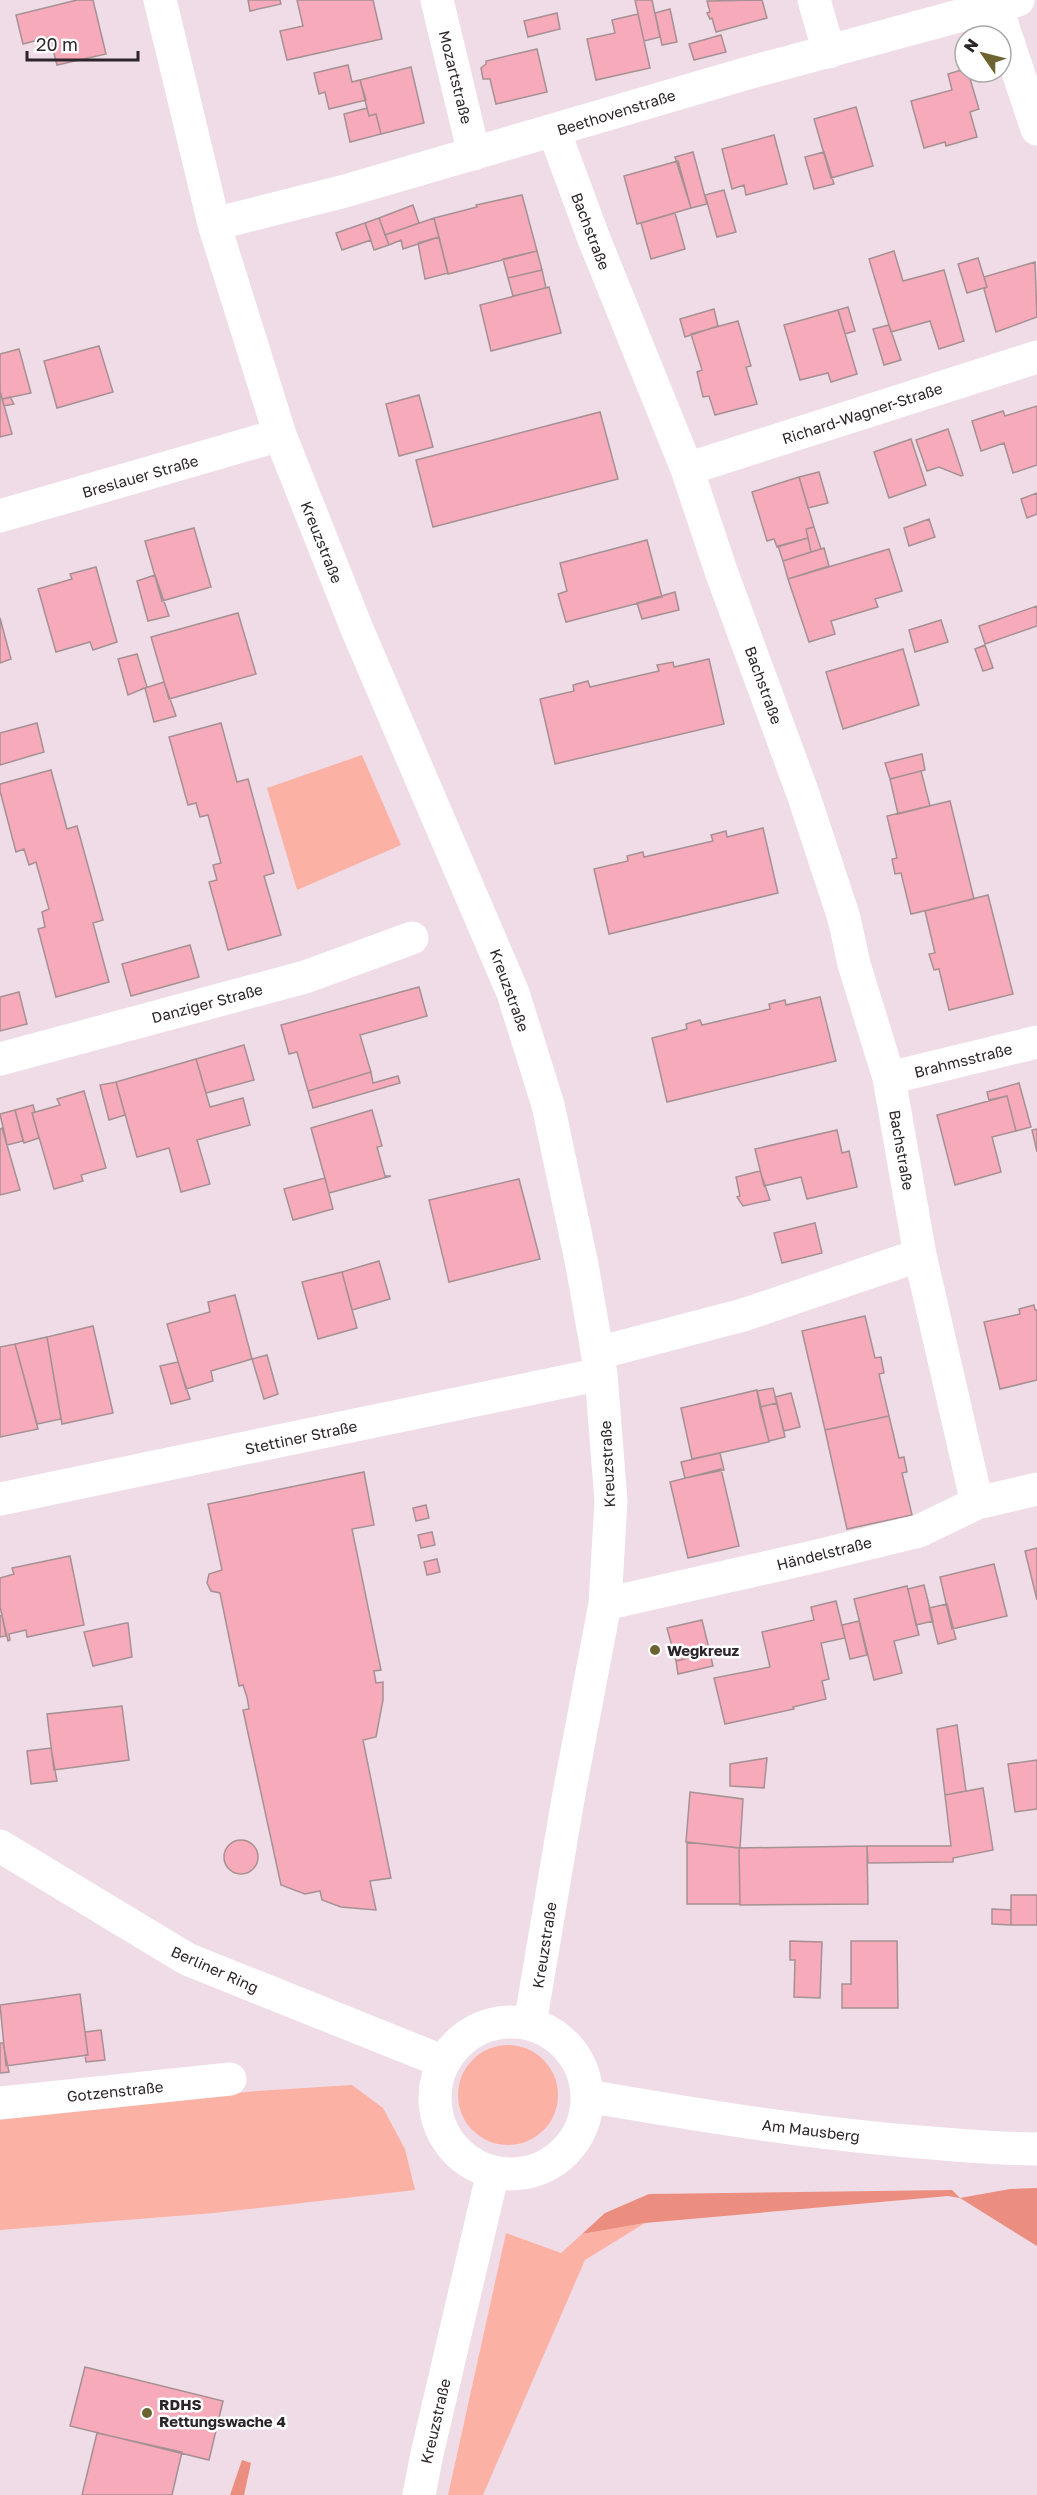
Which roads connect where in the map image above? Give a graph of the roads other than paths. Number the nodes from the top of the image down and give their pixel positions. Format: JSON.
{"nodes":[{"id":1,"x":160,"y":0,"type":"edge"},
{"id":2,"x":437,"y":0,"type":"edge"},
{"id":3,"x":814,"y":0,"type":"edge"},
{"id":4,"x":1007,"y":3,"type":"edge"},
{"id":5,"x":829,"y":52,"type":"junction"},
{"id":6,"x":1037,"y":129,"type":"edge"},
{"id":7,"x":554,"y":131,"type":"junction"},
{"id":8,"x":474,"y":154,"type":"junction"},
{"id":9,"x":214,"y":224,"type":"junction"},
{"id":10,"x":1037,"y":357,"type":"edge"},
{"id":11,"x":280,"y":435,"type":"junction"},
{"id":12,"x":687,"y":469,"type":"junction"},
{"id":13,"x":0,"y":516,"type":"edge"},
{"id":14,"x":412,"y":938,"type":"dead end"},
{"id":15,"x":1037,"y":1042,"type":"edge"},
{"id":16,"x":0,"y":1059,"type":"edge"},
{"id":17,"x":889,"y":1078,"type":"junction"},
{"id":18,"x":921,"y":1255,"type":"junction"},
{"id":19,"x":599,"y":1364,"type":"junction"},
{"id":20,"x":1037,"y":1489,"type":"edge"},
{"id":21,"x":0,"y":1499,"type":"edge"},
{"id":22,"x":977,"y":1503,"type":"junction"},
{"id":23,"x":605,"y":1604,"type":"junction"},
{"id":24,"x":0,"y":1846,"type":"edge"},
{"id":25,"x":530,"y":2024,"type":"junction"},
{"id":26,"x":444,"y":2062,"type":"junction"},
{"id":27,"x":230,"y":2079,"type":"dead end"},
{"id":28,"x":587,"y":2096,"type":"junction"},
{"id":29,"x":0,"y":2103,"type":"edge"},
{"id":30,"x":1037,"y":2149,"type":"edge"},
{"id":31,"x":493,"y":2172,"type":"junction"},
{"id":32,"x":419,"y":2495,"type":"edge"}],
"edges":[{"from":1,"to":9,"type":"street","name":"Kreuzstraße"},
{"from":2,"to":8,"type":"street","name":"Mozartstraße"},
{"from":3,"to":5,"type":"street"},
{"from":4,"to":5,"type":"street","name":"Beethovenstraße"},
{"from":4,"to":6,"type":"street"},
{"from":5,"to":7,"type":"street","name":"Beethovenstraße"},
{"from":7,"to":8,"type":"street","name":"Beethovenstraße"},
{"from":7,"to":12,"type":"street","name":"Bachstraße"},
{"from":8,"to":9,"type":"street","name":"Beethovenstraße"},
{"from":9,"to":11,"type":"street","name":"Kreuzstraße"},
{"from":10,"to":12,"type":"street","name":"Richard-Wagner-Straße"},
{"from":11,"to":13,"type":"street","name":"Breslauer Straße"},
{"from":11,"to":19,"type":"street","name":"Kreuzstraße"},
{"from":12,"to":17,"type":"street","name":"Bachstraße"},
{"from":14,"to":16,"type":"street","name":"Danziger Straße"},
{"from":15,"to":17,"type":"street","name":"Brahmsstraße"},
{"from":17,"to":18,"type":"street","name":"Bachstraße"},
{"from":18,"to":19,"type":"street"},
{"from":18,"to":22,"type":"street","name":"Bachstraße"},
{"from":19,"to":21,"type":"street","name":"Stettiner Straße"},
{"from":19,"to":23,"type":"street","name":"Kreuzstraße"},
{"from":20,"to":22,"type":"street","name":"Händelstraße"},
{"from":22,"to":23,"type":"street","name":"Händelstraße"},
{"from":23,"to":25,"type":"street","name":"Kreuzstraße"},
{"from":24,"to":26,"type":"street","name":"Berliner Ring"},
{"from":25,"to":26,"type":"street"},
{"from":25,"to":28,"type":"street"},
{"from":26,"to":31,"type":"street"},
{"from":27,"to":29,"type":"street","name":"Gotzenstraße"},
{"from":28,"to":30,"type":"street","name":"Am Mausberg"},
{"from":28,"to":31,"type":"street"},
{"from":31,"to":32,"type":"street","name":"Kreuzstraße"}]}
